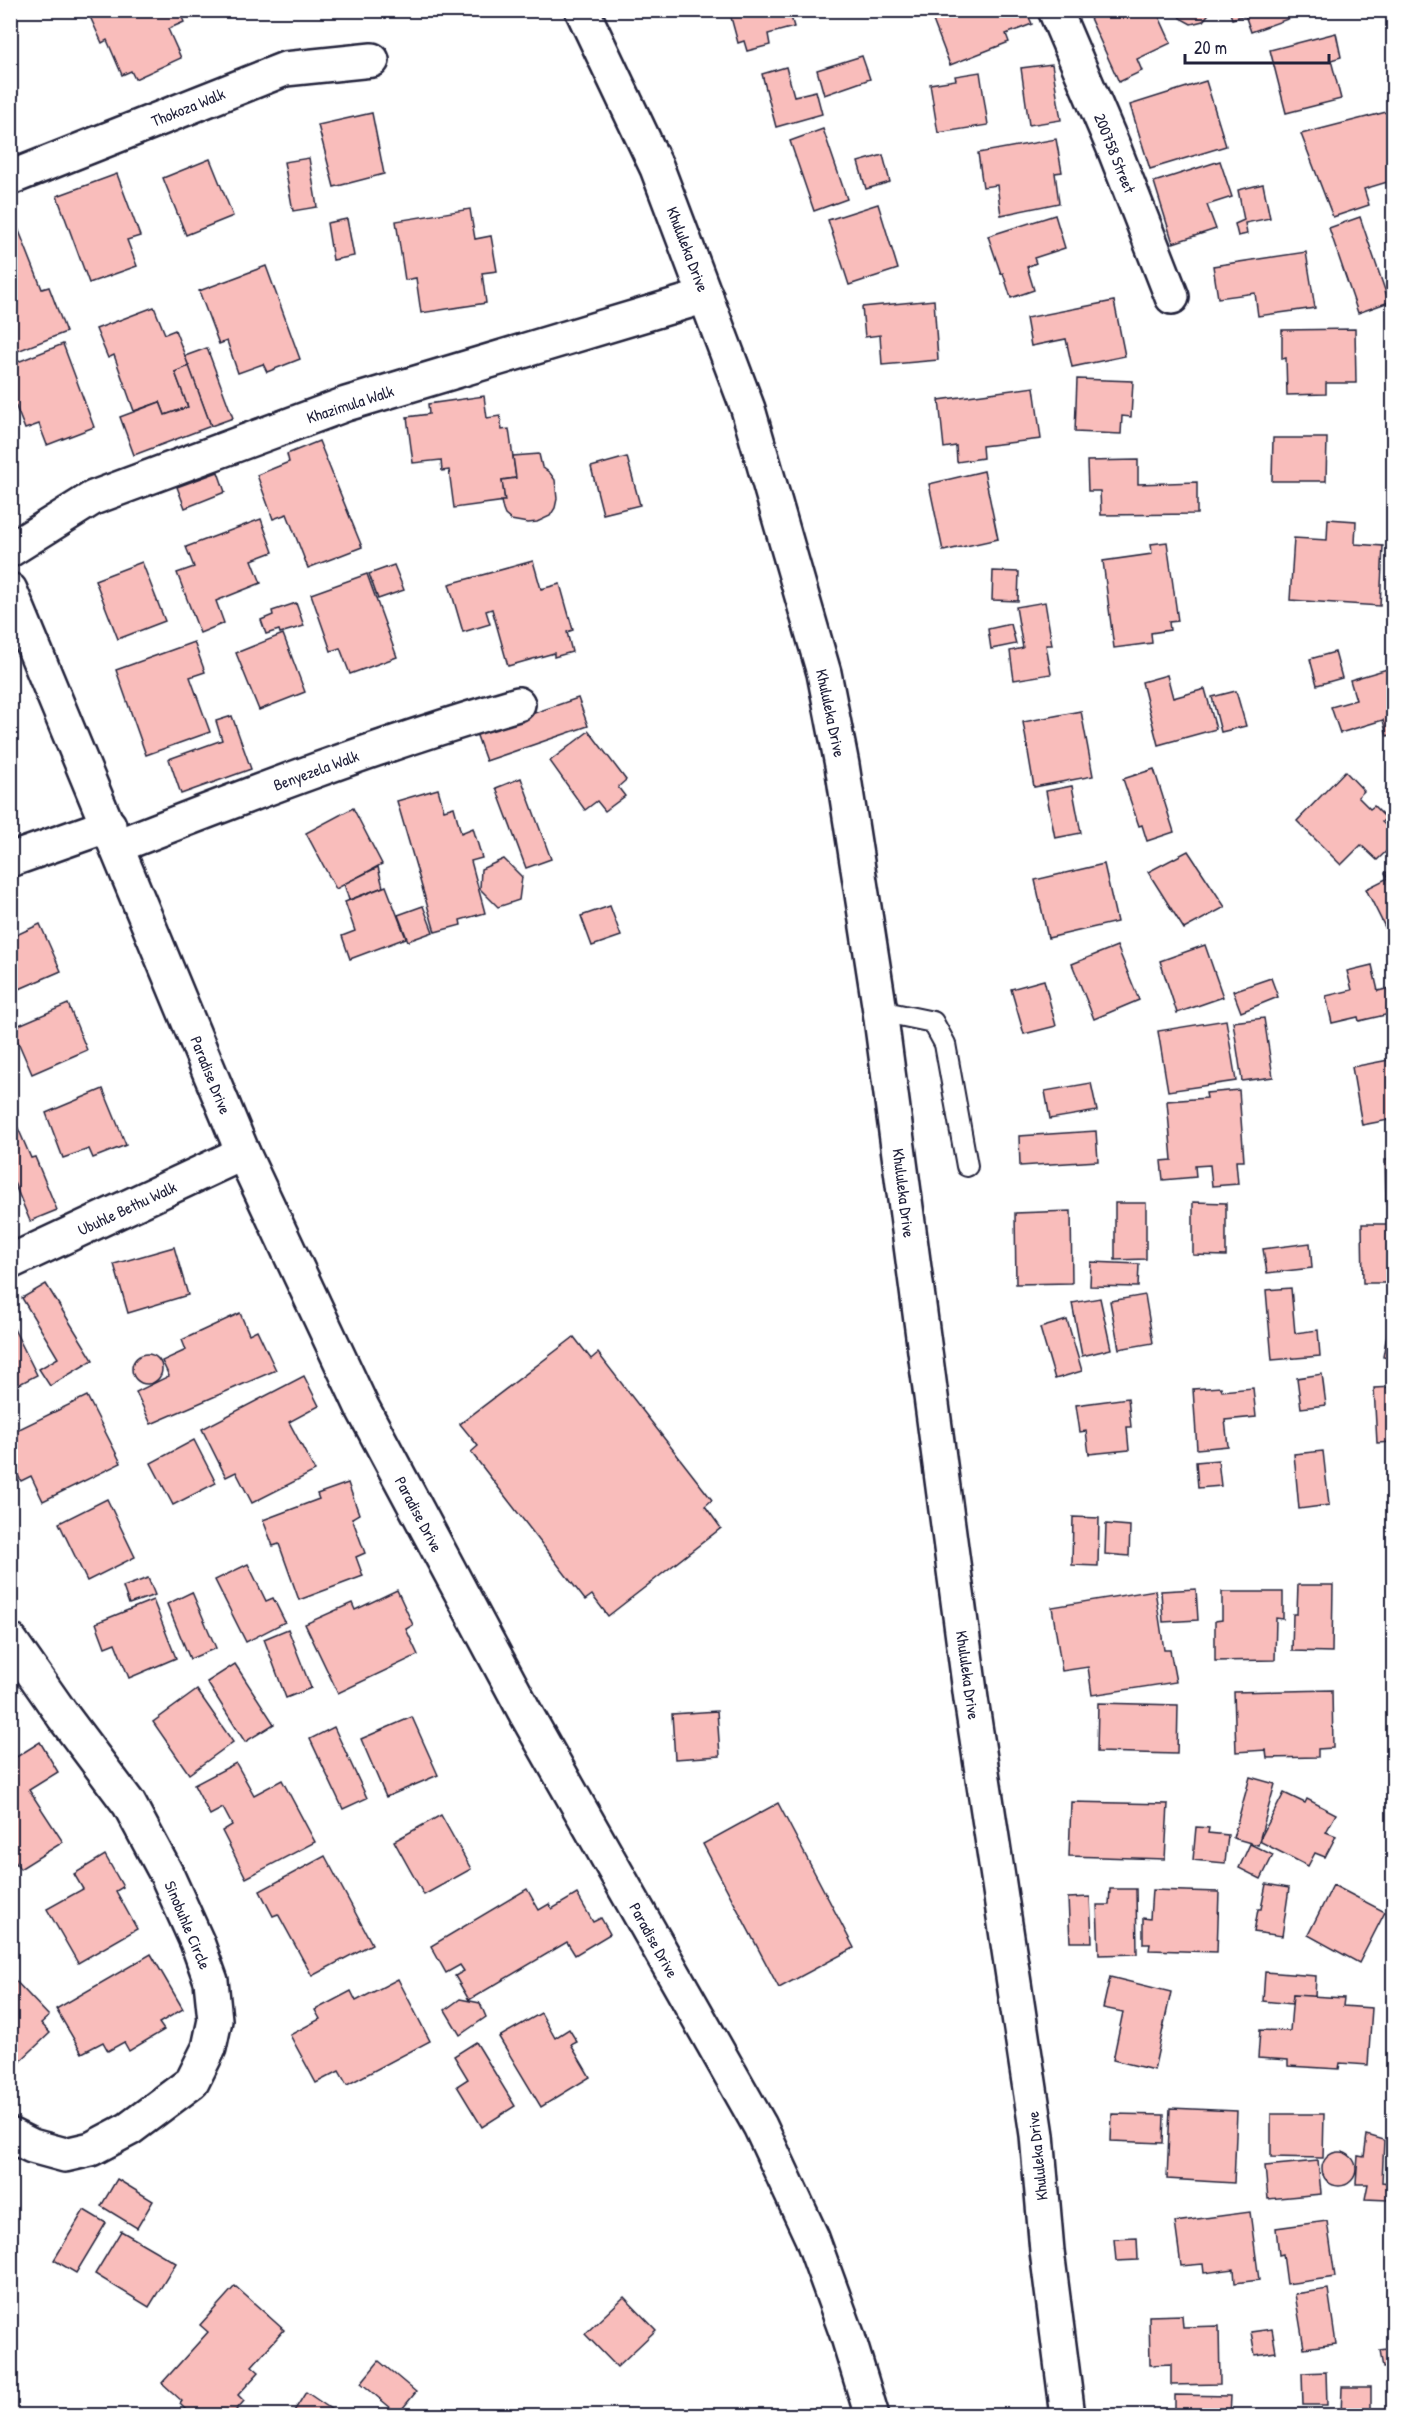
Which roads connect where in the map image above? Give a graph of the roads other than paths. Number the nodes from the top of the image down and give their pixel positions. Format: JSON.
{"nodes":[{"id":1,"x":582,"y":10,"type":"edge"},
{"id":2,"x":1055,"y":10,"type":"edge"},
{"id":3,"x":372,"y":60,"type":"dead end"},
{"id":4,"x":10,"y":178,"type":"edge"},
{"id":5,"x":706,"y":296,"type":"junction"},
{"id":6,"x":1172,"y":297,"type":"dead end"},
{"id":7,"x":10,"y":550,"type":"edge"},
{"id":8,"x":10,"y":590,"type":"edge"},
{"id":9,"x":518,"y":704,"type":"dead end"},
{"id":10,"x":113,"y":835,"type":"junction"},
{"id":11,"x":10,"y":860,"type":"edge"},
{"id":12,"x":880,"y":1011,"type":"junction"},
{"id":13,"x":243,"y":1153,"type":"junction"},
{"id":14,"x":967,"y":1166,"type":"dead end"},
{"id":15,"x":10,"y":1262,"type":"edge"},
{"id":16,"x":10,"y":1640,"type":"edge"},
{"id":17,"x":10,"y":2135,"type":"edge"},
{"id":18,"x":872,"y":2415,"type":"edge"},
{"id":19,"x":1068,"y":2415,"type":"edge"}],
"edges":[{"from":1,"to":5,"type":"street","name":"Khululeka Drive"},
{"from":2,"to":6,"type":"street","name":"200758 Street"},
{"from":3,"to":4,"type":"street","name":"Thokoza Walk"},
{"from":5,"to":7,"type":"street","name":"Khazimula Walk"},
{"from":5,"to":12,"type":"street","name":"Khululeka Drive"},
{"from":8,"to":10,"type":"street","name":"Paradise Drive"},
{"from":9,"to":10,"type":"street","name":"Benyezela Walk"},
{"from":10,"to":11,"type":"street","name":"Benyezela Walk"},
{"from":10,"to":13,"type":"street","name":"Paradise Drive"},
{"from":12,"to":14,"type":"lane"},
{"from":12,"to":19,"type":"street","name":"Khululeka Drive"},
{"from":13,"to":15,"type":"street","name":"Ubuhle Bethu Walk"},
{"from":13,"to":18,"type":"street","name":"Paradise Drive"},
{"from":16,"to":17,"type":"street","name":"Sinobuhle Circle"}]}
